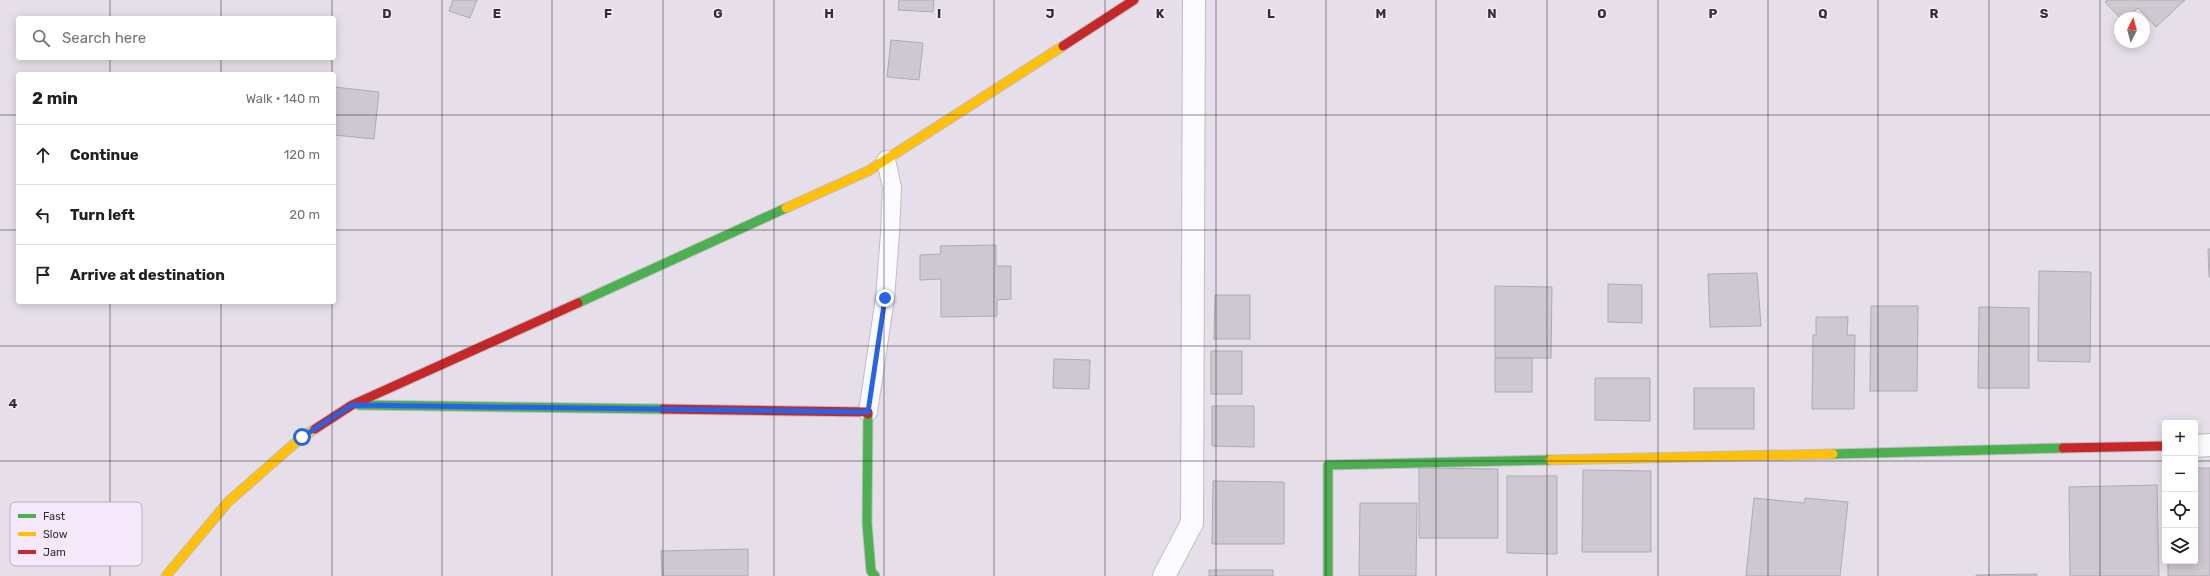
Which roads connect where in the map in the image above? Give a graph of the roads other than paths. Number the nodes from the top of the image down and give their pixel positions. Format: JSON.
{"nodes":[{"id":1,"x":1134,"y":0,"type":"edge"},
{"id":2,"x":1194,"y":0,"type":"edge"},
{"id":3,"x":886,"y":160,"type":"junction"},
{"id":4,"x":352,"y":405,"type":"junction"},
{"id":5,"x":868,"y":412,"type":"junction"},
{"id":6,"x":2162,"y":446,"type":"edge"},
{"id":7,"x":2198,"y":446,"type":"edge"},
{"id":8,"x":2210,"y":446,"type":"edge"},
{"id":9,"x":166,"y":576,"type":"edge"},
{"id":10,"x":874,"y":576,"type":"edge"},
{"id":11,"x":1164,"y":576,"type":"edge"},
{"id":12,"x":1328,"y":576,"type":"edge"}],
"edges":[{"from":1,"to":3,"type":"street"},
{"from":2,"to":11,"type":"street"},
{"from":3,"to":4,"type":"street"},
{"from":3,"to":5,"type":"lane"},
{"from":4,"to":5,"type":"street"},
{"from":4,"to":9,"type":"street"},
{"from":5,"to":10,"type":"street"},
{"from":6,"to":12,"type":"street"},
{"from":7,"to":8,"type":"street"}]}
